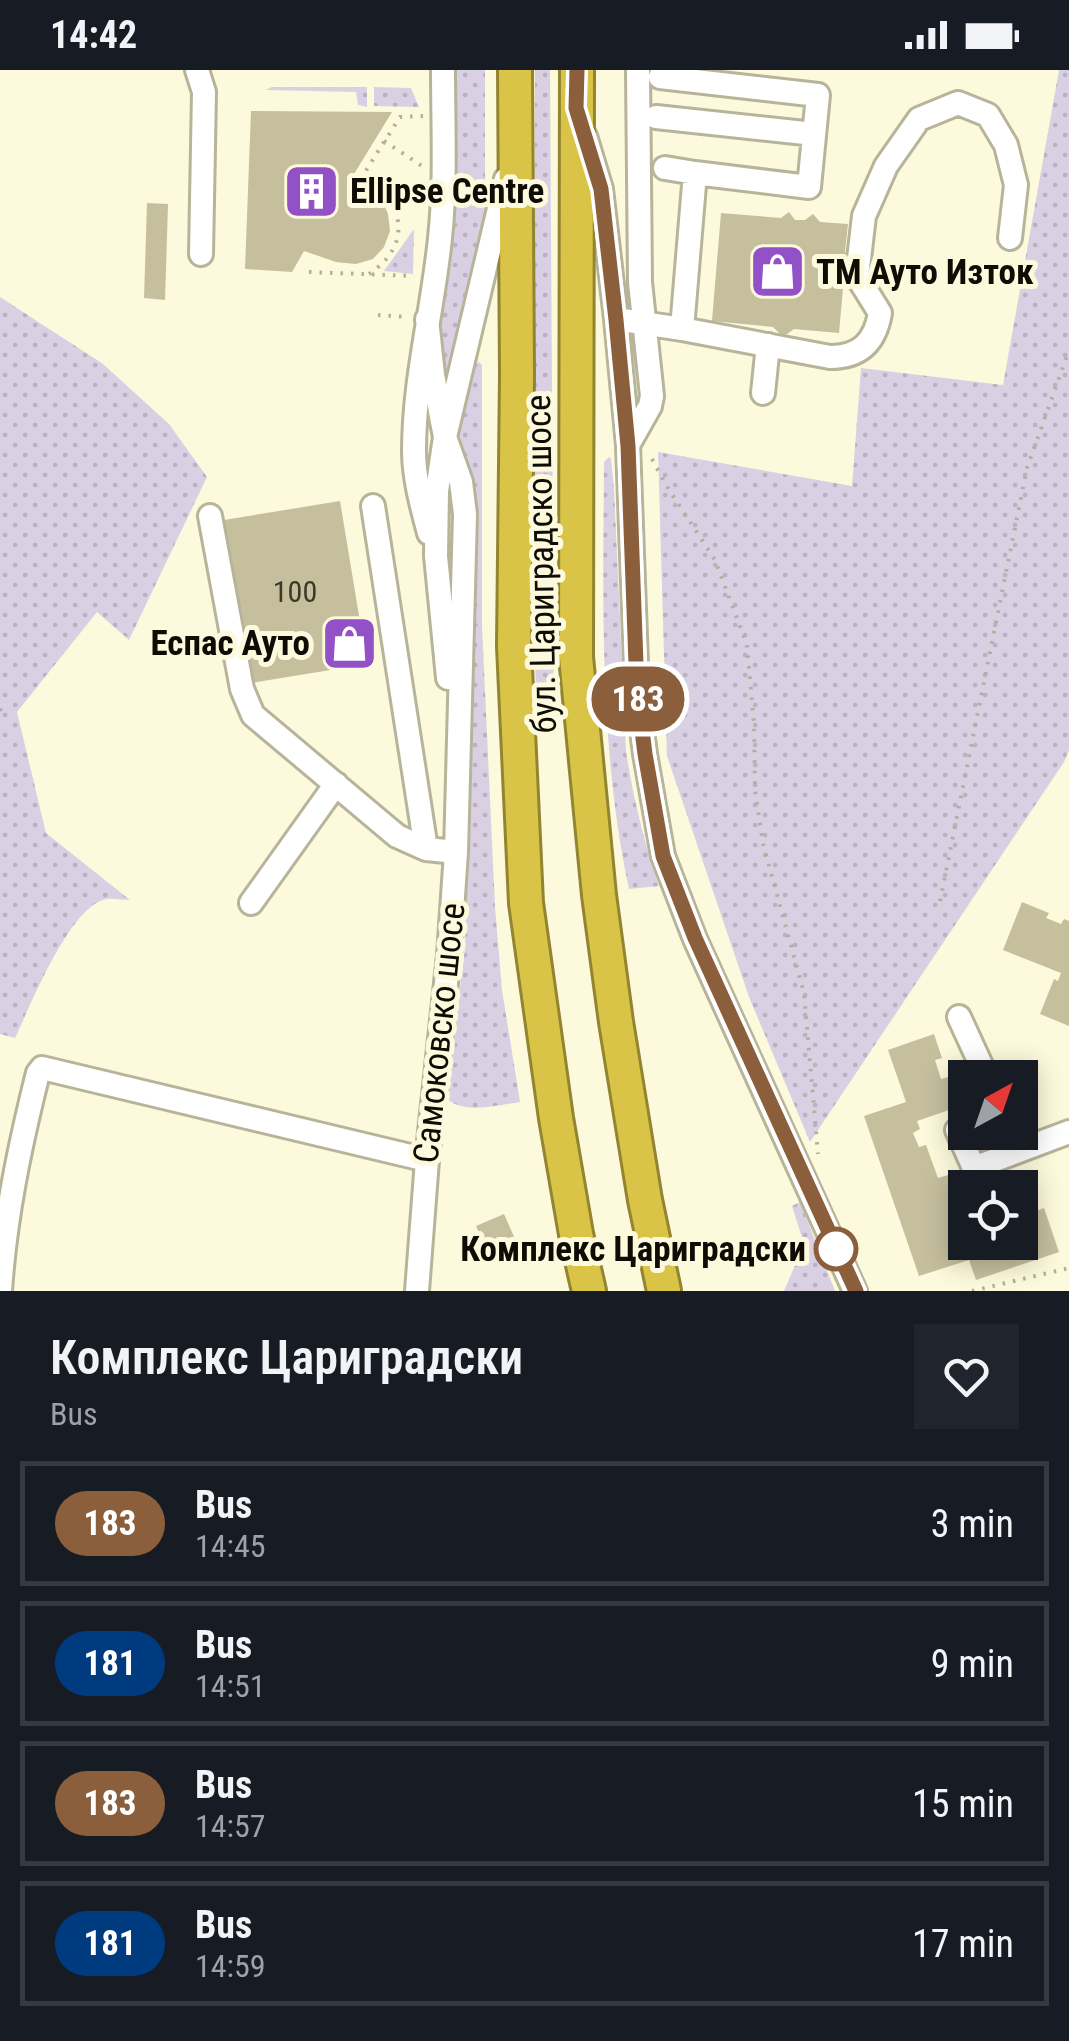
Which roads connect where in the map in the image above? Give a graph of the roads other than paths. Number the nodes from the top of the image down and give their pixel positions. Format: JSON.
{"nodes":[{"id":1,"x":197,"y":70,"type":"edge"},
{"id":2,"x":443,"y":70,"type":"edge"},
{"id":3,"x":516,"y":70,"type":"edge"},
{"id":4,"x":577,"y":70,"type":"edge"},
{"id":5,"x":649,"y":74,"type":"edge"},
{"id":6,"x":576,"y":108,"type":"junction"},
{"id":7,"x":656,"y":117,"type":"dead end"},
{"id":8,"x":814,"y":134,"type":"junction"},
{"id":9,"x":515,"y":136,"type":"junction"},
{"id":10,"x":664,"y":168,"type":"dead end"},
{"id":11,"x":695,"y":173,"type":"junction"},
{"id":12,"x":1010,"y":238,"type":"dead end"},
{"id":13,"x":201,"y":254,"type":"dead end"},
{"id":14,"x":420,"y":318,"type":"junction"},
{"id":15,"x":616,"y":320,"type":"junction"},
{"id":16,"x":645,"y":324,"type":"junction"},
{"id":17,"x":682,"y":329,"type":"junction"},
{"id":18,"x":768,"y":345,"type":"junction"},
{"id":19,"x":763,"y":393,"type":"dead end"},
{"id":20,"x":445,"y":436,"type":"junction"},
{"id":21,"x":628,"y":446,"type":"junction"},
{"id":22,"x":373,"y":506,"type":"dead end"},
{"id":23,"x":210,"y":516,"type":"dead end"},
{"id":24,"x":436,"y":556,"type":"junction"},
{"id":25,"x":457,"y":774,"type":"junction"},
{"id":26,"x":336,"y":784,"type":"junction"},
{"id":27,"x":426,"y":849,"type":"junction"},
{"id":28,"x":456,"y":852,"type":"junction"},
{"id":29,"x":250,"y":903,"type":"dead end"},
{"id":30,"x":960,"y":1016,"type":"dead end"},
{"id":31,"x":978,"y":1060,"type":"edge"},
{"id":32,"x":1069,"y":1132,"type":"edge"},
{"id":33,"x":1038,"y":1144,"type":"edge"},
{"id":34,"x":966,"y":1150,"type":"edge"},
{"id":35,"x":1022,"y":1150,"type":"edge"},
{"id":36,"x":426,"y":1160,"type":"junction"},
{"id":37,"x":0,"y":1291,"type":"edge"},
{"id":38,"x":416,"y":1291,"type":"edge"},
{"id":39,"x":589,"y":1291,"type":"edge"},
{"id":40,"x":664,"y":1291,"type":"edge"},
{"id":41,"x":856,"y":1291,"type":"edge"}],
"edges":[{"from":1,"to":13,"type":"street"},
{"from":2,"to":14,"type":"street"},
{"from":3,"to":9,"type":"highway","name":"бул. Цариградско шосе"},
{"from":4,"to":6,"type":"highway","name":"бул. Цариградско шосе"},
{"from":5,"to":8,"type":"street"},
{"from":5,"to":16,"type":"street"},
{"from":6,"to":15,"type":"street"},
{"from":6,"to":40,"type":"highway","name":"бул. Цариградско шосе"},
{"from":7,"to":8,"type":"street"},
{"from":8,"to":11,"type":"street"},
{"from":9,"to":20,"type":"street","name":"Самоковско шосе"},
{"from":9,"to":39,"type":"highway","name":"бул. Цариградско шосе"},
{"from":10,"to":11,"type":"street"},
{"from":11,"to":17,"type":"street"},
{"from":12,"to":18,"type":"street"},
{"from":14,"to":20,"type":"street"},
{"from":14,"to":24,"type":"street"},
{"from":15,"to":16,"type":"street"},
{"from":15,"to":21,"type":"street"},
{"from":16,"to":17,"type":"street"},
{"from":16,"to":21,"type":"street"},
{"from":17,"to":18,"type":"street"},
{"from":18,"to":19,"type":"street"},
{"from":20,"to":24,"type":"street","name":"Самоковско шосе"},
{"from":20,"to":25,"type":"street","name":"Самоковско шосе"},
{"from":21,"to":41,"type":"street"},
{"from":22,"to":27,"type":"street"},
{"from":23,"to":26,"type":"street"},
{"from":24,"to":25,"type":"street","name":"Самоковско шосе"},
{"from":25,"to":28,"type":"street","name":"Самоковско шосе"},
{"from":26,"to":27,"type":"street"},
{"from":26,"to":29,"type":"street"},
{"from":27,"to":28,"type":"street"},
{"from":28,"to":36,"type":"street","name":"Самоковско шосе"},
{"from":30,"to":31,"type":"street"},
{"from":32,"to":33,"type":"street"},
{"from":34,"to":35,"type":"street"},
{"from":36,"to":37,"type":"street"},
{"from":36,"to":38,"type":"street","name":"Самоковско шосе"}]}
